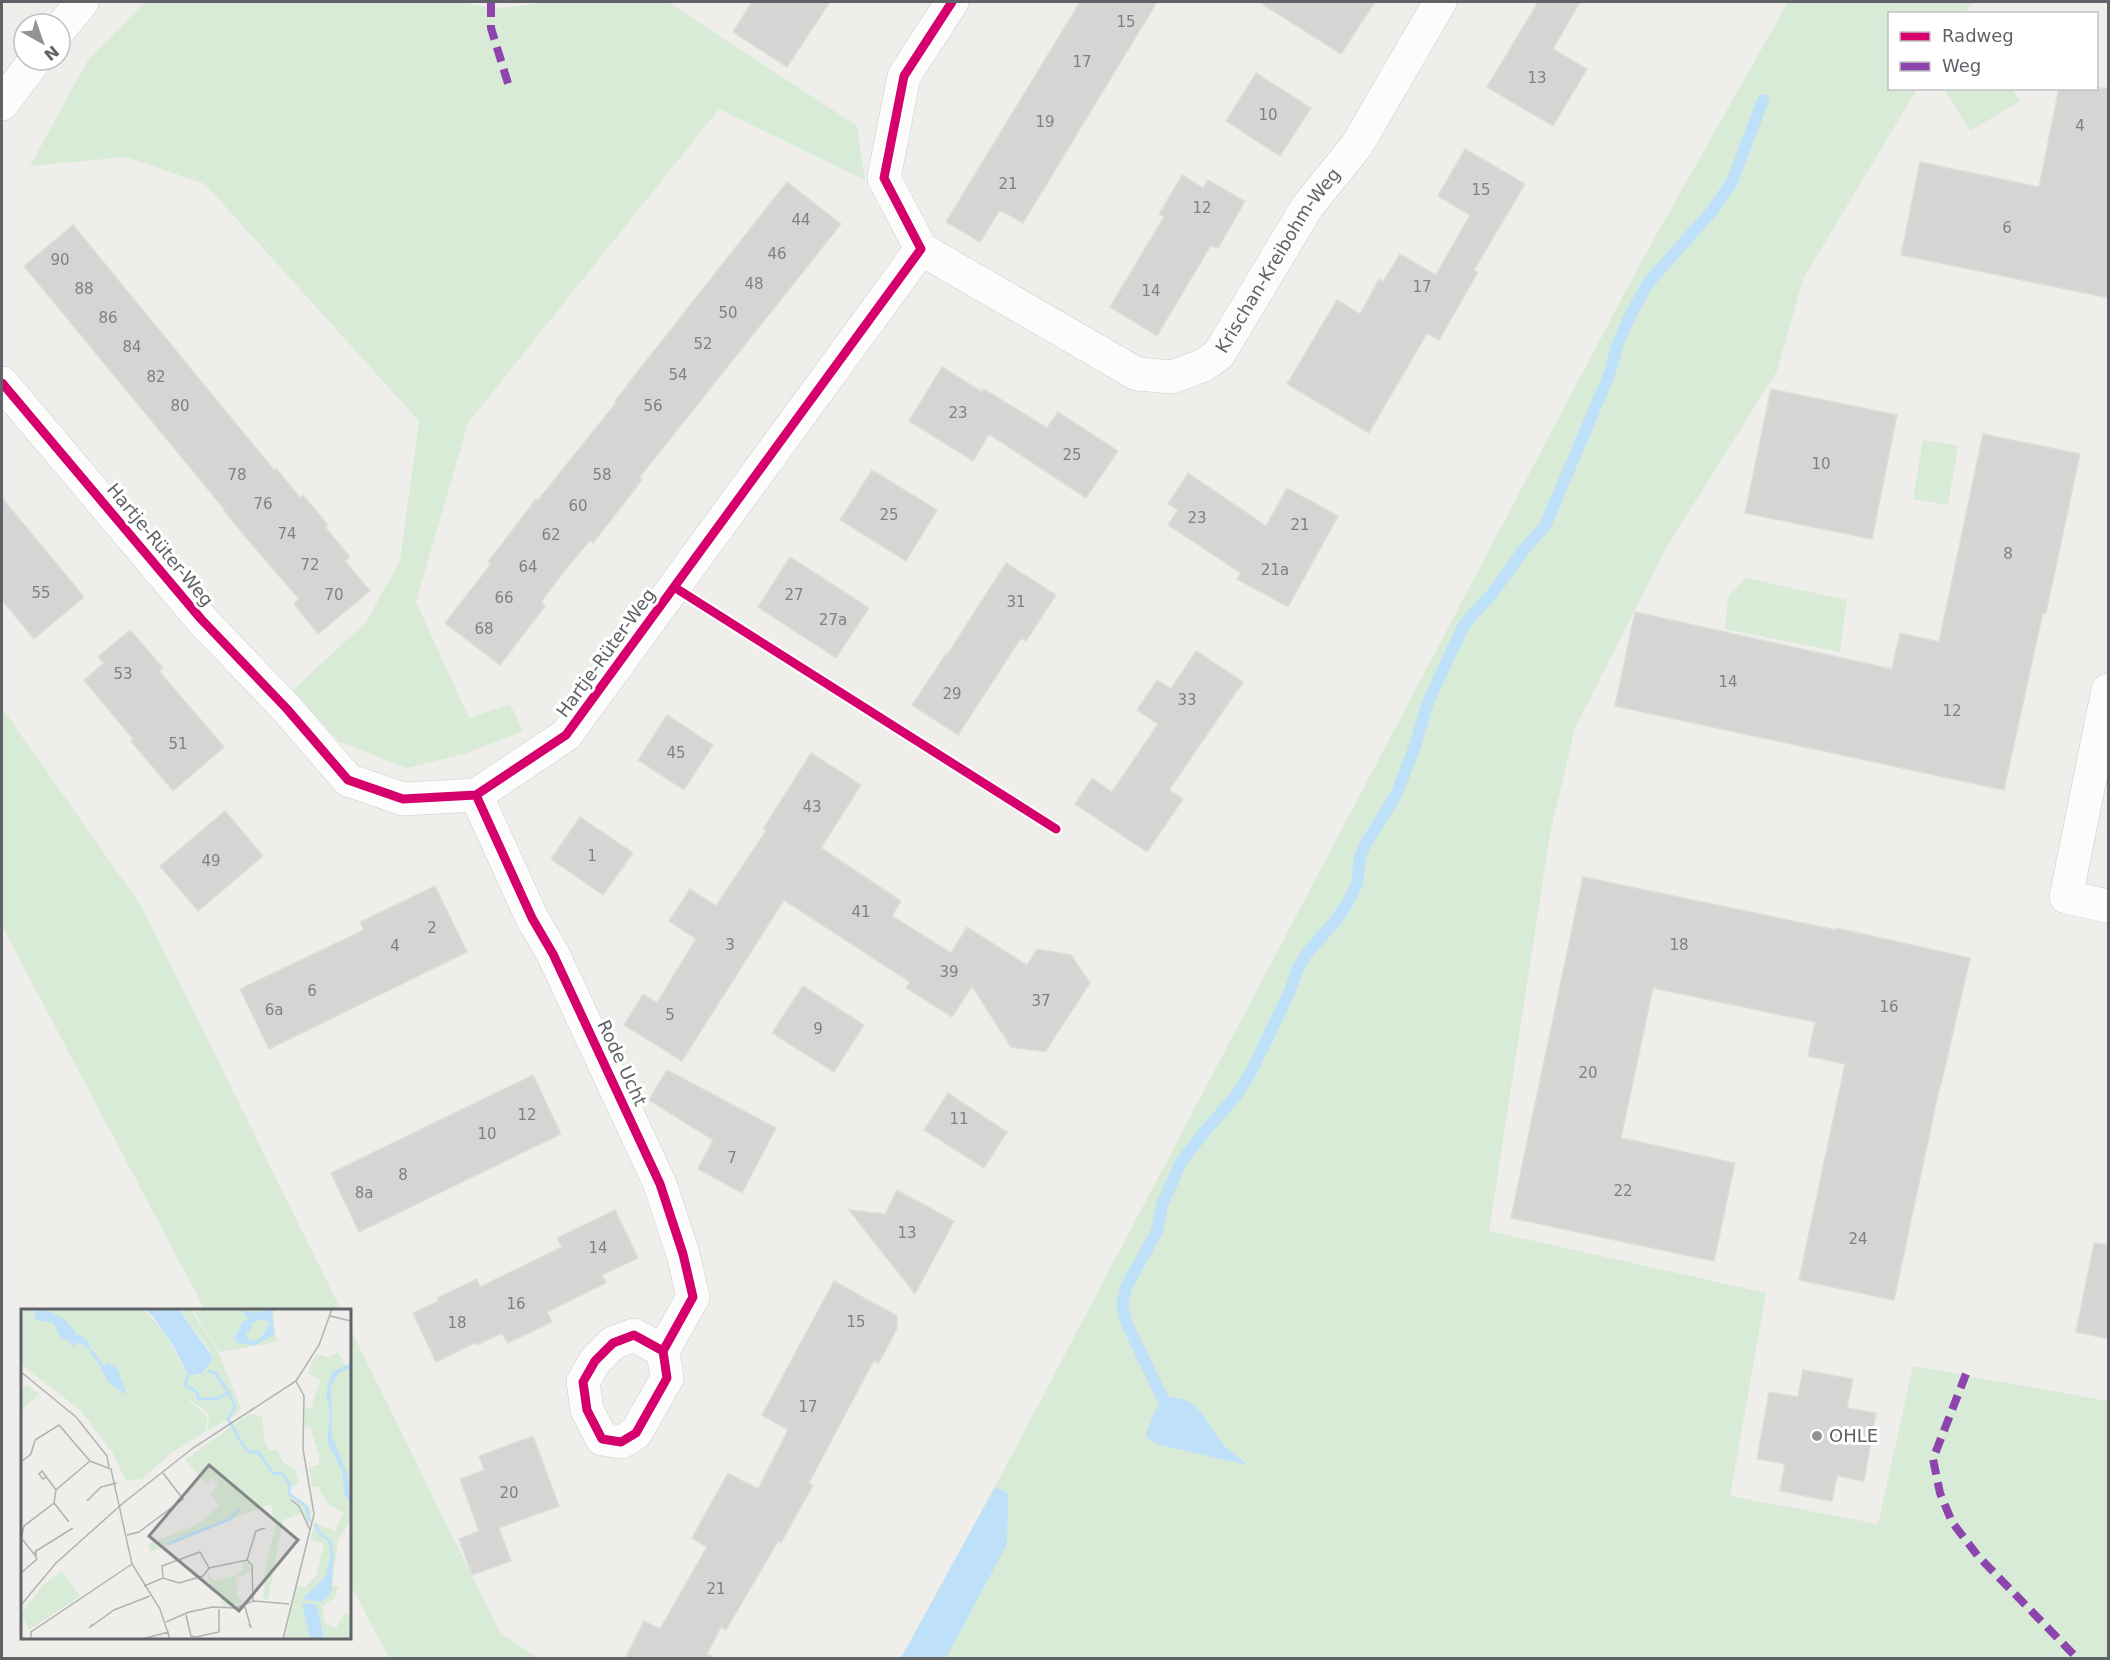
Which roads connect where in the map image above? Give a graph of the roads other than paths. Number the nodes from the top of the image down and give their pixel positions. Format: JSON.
{"nodes":[{"id":1,"x":82,"y":2,"type":"edge"},
{"id":2,"x":952,"y":2,"type":"edge"},
{"id":3,"x":1440,"y":2,"type":"edge"},
{"id":4,"x":72,"y":14,"type":"edge"},
{"id":5,"x":26,"y":72,"type":"edge"},
{"id":6,"x":2,"y":104,"type":"edge"},
{"id":7,"x":921,"y":249,"type":"junction"},
{"id":8,"x":2,"y":383,"type":"edge"},
{"id":9,"x":2109,"y":690,"type":"edge"},
{"id":10,"x":476,"y":795,"type":"junction"},
{"id":11,"x":2109,"y":906,"type":"edge"},
{"id":12,"x":663,"y":1351,"type":"dead end"}],
"edges":[{"from":1,"to":4,"type":"street"},
{"from":2,"to":7,"type":"street"},
{"from":3,"to":7,"type":"street","name":"Krischan-Kreibohm-Weg"},
{"from":5,"to":6,"type":"street"},
{"from":7,"to":10,"type":"street","name":"Hartje-Rüter-Weg"},
{"from":8,"to":10,"type":"street","name":"Hartje-Rüter-Weg"},
{"from":9,"to":11,"type":"street"},
{"from":10,"to":12,"type":"street","name":"Rode Ucht"}]}
